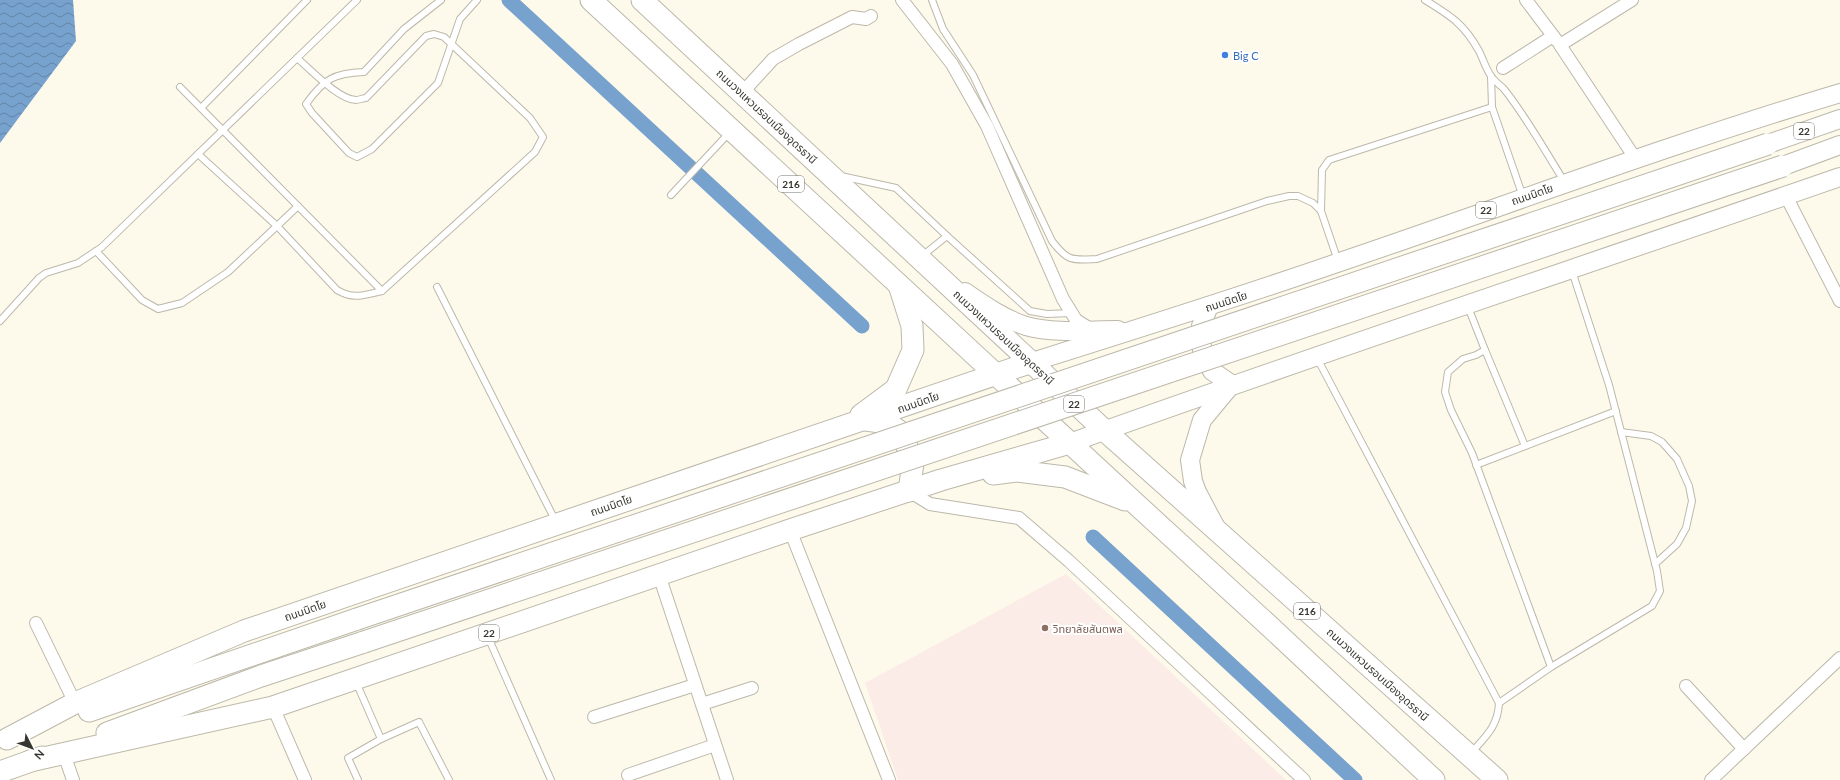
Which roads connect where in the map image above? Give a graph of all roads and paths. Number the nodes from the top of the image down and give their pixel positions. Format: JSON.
{"nodes":[{"id":1,"x":307,"y":0,"type":"edge"},
{"id":2,"x":357,"y":0,"type":"edge"},
{"id":3,"x":477,"y":0,"type":"edge"},
{"id":4,"x":591,"y":0,"type":"edge"},
{"id":5,"x":642,"y":0,"type":"edge"},
{"id":6,"x":902,"y":0,"type":"edge"},
{"id":7,"x":932,"y":0,"type":"edge"},
{"id":8,"x":1425,"y":0,"type":"edge"},
{"id":9,"x":1526,"y":0,"type":"edge"},
{"id":10,"x":1632,"y":0,"type":"edge"},
{"id":11,"x":437,"y":1,"type":"edge"},
{"id":12,"x":871,"y":16,"type":"dead end"},
{"id":13,"x":1557,"y":40,"type":"junction"},
{"id":14,"x":452,"y":42,"type":"junction"},
{"id":15,"x":297,"y":58,"type":"junction"},
{"id":16,"x":1503,"y":68,"type":"dead end"},
{"id":17,"x":1491,"y":76,"type":"junction"},
{"id":18,"x":325,"y":83,"type":"junction"},
{"id":19,"x":180,"y":86,"type":"dead end"},
{"id":20,"x":742,"y":93,"type":"junction"},
{"id":21,"x":1840,"y":93,"type":"edge"},
{"id":22,"x":1492,"y":107,"type":"junction"},
{"id":23,"x":201,"y":108,"type":"junction"},
{"id":24,"x":1840,"y":119,"type":"edge"},
{"id":25,"x":223,"y":130,"type":"junction"},
{"id":26,"x":732,"y":130,"type":"junction"},
{"id":27,"x":1768,"y":144,"type":"joint"},
{"id":28,"x":1840,"y":145,"type":"edge"},
{"id":29,"x":198,"y":154,"type":"junction"},
{"id":30,"x":1635,"y":158,"type":"junction"},
{"id":31,"x":1783,"y":166,"type":"joint"},
{"id":32,"x":828,"y":174,"type":"junction"},
{"id":33,"x":1840,"y":177,"type":"edge"},
{"id":34,"x":1565,"y":183,"type":"junction"},
{"id":35,"x":671,"y":195,"type":"dead end"},
{"id":36,"x":1786,"y":196,"type":"junction"},
{"id":37,"x":1523,"y":197,"type":"junction"},
{"id":38,"x":298,"y":206,"type":"junction"},
{"id":39,"x":1320,"y":211,"type":"junction"},
{"id":40,"x":277,"y":226,"type":"junction"},
{"id":41,"x":947,"y":236,"type":"junction"},
{"id":42,"x":96,"y":251,"type":"junction"},
{"id":43,"x":922,"y":261,"type":"junction"},
{"id":44,"x":1338,"y":263,"type":"junction"},
{"id":45,"x":1572,"y":270,"type":"junction"},
{"id":46,"x":899,"y":284,"type":"junction"},
{"id":47,"x":437,"y":287,"type":"dead end"},
{"id":48,"x":382,"y":291,"type":"junction"},
{"id":49,"x":1840,"y":301,"type":"edge"},
{"id":50,"x":1468,"y":305,"type":"junction"},
{"id":51,"x":1209,"y":306,"type":"junction"},
{"id":52,"x":1072,"y":313,"type":"junction"},
{"id":53,"x":0,"y":321,"type":"edge"},
{"id":54,"x":1092,"y":330,"type":"junction"},
{"id":55,"x":1133,"y":331,"type":"junction"},
{"id":56,"x":1485,"y":350,"type":"junction"},
{"id":57,"x":1316,"y":356,"type":"junction"},
{"id":58,"x":1032,"y":362,"type":"junction"},
{"id":59,"x":997,"y":374,"type":"junction"},
{"id":60,"x":1231,"y":384,"type":"junction"},
{"id":61,"x":1616,"y":411,"type":"junction"},
{"id":62,"x":856,"y":423,"type":"junction"},
{"id":63,"x":1104,"y":430,"type":"junction"},
{"id":64,"x":1621,"y":432,"type":"junction"},
{"id":65,"x":1070,"y":442,"type":"junction"},
{"id":66,"x":1525,"y":446,"type":"junction"},
{"id":67,"x":1476,"y":465,"type":"junction"},
{"id":68,"x":940,"y":480,"type":"junction"},
{"id":69,"x":909,"y":491,"type":"junction"},
{"id":70,"x":1136,"y":504,"type":"junction"},
{"id":71,"x":557,"y":523,"type":"junction"},
{"id":72,"x":790,"y":530,"type":"junction"},
{"id":73,"x":1219,"y":533,"type":"junction"},
{"id":74,"x":1655,"y":564,"type":"junction"},
{"id":75,"x":659,"y":576,"type":"junction"},
{"id":76,"x":36,"y":624,"type":"dead end"},
{"id":77,"x":486,"y":634,"type":"junction"},
{"id":78,"x":1840,"y":658,"type":"edge"},
{"id":79,"x":1551,"y":667,"type":"junction"},
{"id":80,"x":355,"y":679,"type":"junction"},
{"id":81,"x":695,"y":685,"type":"junction"},
{"id":82,"x":1686,"y":686,"type":"dead end"},
{"id":83,"x":752,"y":688,"type":"dead end"},
{"id":84,"x":74,"y":703,"type":"junction"},
{"id":85,"x":1499,"y":703,"type":"junction"},
{"id":86,"x":702,"y":704,"type":"junction"},
{"id":87,"x":273,"y":707,"type":"junction"},
{"id":88,"x":594,"y":717,"type":"dead end"},
{"id":89,"x":381,"y":739,"type":"junction"},
{"id":90,"x":4,"y":740,"type":"edge"},
{"id":91,"x":716,"y":745,"type":"junction"},
{"id":92,"x":1744,"y":749,"type":"junction"},
{"id":93,"x":64,"y":754,"type":"junction"},
{"id":94,"x":1469,"y":755,"type":"junction"},
{"id":95,"x":30,"y":761,"type":"junction"},
{"id":96,"x":0,"y":772,"type":"edge"},
{"id":97,"x":628,"y":775,"type":"dead end"},
{"id":98,"x":1298,"y":776,"type":"edge"},
{"id":99,"x":73,"y":780,"type":"edge"},
{"id":100,"x":305,"y":780,"type":"edge"},
{"id":101,"x":358,"y":780,"type":"edge"},
{"id":102,"x":449,"y":780,"type":"edge"},
{"id":103,"x":551,"y":780,"type":"edge"},
{"id":104,"x":727,"y":780,"type":"edge"},
{"id":105,"x":889,"y":780,"type":"edge"},
{"id":106,"x":1434,"y":780,"type":"edge"},
{"id":107,"x":1497,"y":780,"type":"edge"},
{"id":108,"x":1711,"y":780,"type":"edge"}],
"edges":[{"from":1,"to":23,"type":"lane"},
{"from":2,"to":15,"type":"lane"},
{"from":3,"to":14,"type":"lane"},
{"from":4,"to":26,"type":"highway","number":"216"},
{"from":5,"to":20,"type":"highway","name":"ถนนวงแหวนรอบเมืองอุดรธานี","number":"216"},
{"from":6,"to":52,"type":"street"},
{"from":7,"to":39,"type":"lane"},
{"from":8,"to":17,"type":"lane"},
{"from":9,"to":13,"type":"street"},
{"from":10,"to":13,"type":"street"},
{"from":11,"to":18,"type":"lane"},
{"from":12,"to":20,"type":"street"},
{"from":13,"to":16,"type":"street"},
{"from":13,"to":30,"type":"street"},
{"from":14,"to":18,"type":"lane"},
{"from":14,"to":18,"type":"lane"},
{"from":14,"to":48,"type":"lane"},
{"from":15,"to":18,"type":"lane"},
{"from":15,"to":25,"type":"lane"},
{"from":17,"to":22,"type":"lane"},
{"from":17,"to":34,"type":"lane"},
{"from":19,"to":23,"type":"lane"},
{"from":20,"to":32,"type":"highway","name":"ถนนวงแหวนรอบเมืองอุดรธานี","number":"216"},
{"from":21,"to":30,"type":"main road","name":"ถนนนิตโย","number":"22"},
{"from":22,"to":37,"type":"lane"},
{"from":22,"to":39,"type":"lane"},
{"from":23,"to":25,"type":"lane"},
{"from":24,"to":27,"type":"main road","name":"ถนนนิตโย","number":"22"},
{"from":25,"to":29,"type":"lane"},
{"from":25,"to":38,"type":"lane"},
{"from":26,"to":35,"type":"lane"},
{"from":26,"to":46,"type":"highway","number":"216"},
{"from":27,"to":90,"type":"highway","name":"ถนนนิตโย","number":"22","bridge":true},
{"from":28,"to":31,"type":"main road","number":"22"},
{"from":29,"to":40,"type":"lane"},
{"from":29,"to":42,"type":"lane"},
{"from":30,"to":34,"type":"main road","name":"ถนนนิตโย","number":"22"},
{"from":31,"to":95,"type":"highway","number":"22","bridge":true},
{"from":32,"to":41,"type":"lane"},
{"from":32,"to":43,"type":"highway","name":"ถนนวงแหวนรอบเมืองอุดรธานี","number":"216"},
{"from":33,"to":36,"type":"main road","number":"22"},
{"from":34,"to":37,"type":"main road","name":"ถนนนิตโย","number":"22"},
{"from":36,"to":45,"type":"main road","number":"22"},
{"from":36,"to":49,"type":"street"},
{"from":37,"to":44,"type":"main road","name":"ถนนนิตโย","number":"22"},
{"from":38,"to":40,"type":"lane"},
{"from":38,"to":48,"type":"lane"},
{"from":39,"to":44,"type":"lane"},
{"from":40,"to":42,"type":"lane"},
{"from":40,"to":48,"type":"lane"},
{"from":41,"to":43,"type":"lane"},
{"from":41,"to":52,"type":"lane"},
{"from":42,"to":53,"type":"lane"},
{"from":43,"to":54,"type":"main road"},
{"from":43,"to":58,"type":"highway","name":"ถนนวงแหวนรอบเมืองอุดรธานี","number":"216"},
{"from":44,"to":51,"type":"main road","name":"ถนนนิตโย","number":"22"},
{"from":45,"to":50,"type":"main road","number":"22"},
{"from":45,"to":61,"type":"lane"},
{"from":46,"to":59,"type":"highway","number":"216"},
{"from":46,"to":62,"type":"highway"},
{"from":47,"to":71,"type":"lane"},
{"from":50,"to":56,"type":"lane"},
{"from":50,"to":57,"type":"main road","number":"22"},
{"from":51,"to":55,"type":"main road","name":"ถนนนิตโย","number":"22"},
{"from":51,"to":60,"type":"main road"},
{"from":52,"to":54,"type":"street"},
{"from":54,"to":55,"type":"main road"},
{"from":55,"to":58,"type":"main road","name":"ถนนนิตโย","number":"22"},
{"from":56,"to":66,"type":"lane"},
{"from":56,"to":67,"type":"lane"},
{"from":57,"to":60,"type":"main road","number":"22"},
{"from":57,"to":85,"type":"lane"},
{"from":58,"to":59,"type":"highway","name":"ถนนนิตโย","number":"22"},
{"from":58,"to":63,"type":"highway","name":"ถนนวงแหวนรอบเมืองอุดรธานี","number":"216"},
{"from":59,"to":62,"type":"highway","name":"ถนนนิตโย","number":"22"},
{"from":59,"to":65,"type":"highway","number":"216"},
{"from":60,"to":63,"type":"main road","number":"22"},
{"from":60,"to":73,"type":"main road"},
{"from":61,"to":64,"type":"lane"},
{"from":61,"to":66,"type":"lane"},
{"from":62,"to":69,"type":"highway"},
{"from":62,"to":71,"type":"highway","name":"ถนนนิตโย","number":"22"},
{"from":63,"to":65,"type":"main road","number":"22"},
{"from":63,"to":73,"type":"highway","name":"ถนนวงแหวนรอบเมืองอุดรธานี","number":"216"},
{"from":64,"to":74,"type":"lane"},
{"from":64,"to":74,"type":"lane"},
{"from":65,"to":68,"type":"highway","number":"22"},
{"from":65,"to":70,"type":"highway","number":"216"},
{"from":66,"to":67,"type":"lane"},
{"from":67,"to":79,"type":"lane"},
{"from":68,"to":69,"type":"highway","number":"22"},
{"from":68,"to":70,"type":"highway"},
{"from":69,"to":72,"type":"highway","number":"22"},
{"from":69,"to":98,"type":"street"},
{"from":70,"to":106,"type":"highway","number":"216"},
{"from":71,"to":84,"type":"highway","name":"ถนนนิตโย","number":"22"},
{"from":72,"to":75,"type":"highway","number":"22"},
{"from":72,"to":105,"type":"street"},
{"from":73,"to":94,"type":"highway","name":"ถนนวงแหวนรอบเมืองอุดรธานี","number":"216"},
{"from":74,"to":79,"type":"lane"},
{"from":75,"to":77,"type":"highway","number":"22"},
{"from":75,"to":81,"type":"street"},
{"from":76,"to":84,"type":"street"},
{"from":77,"to":80,"type":"highway","number":"22"},
{"from":77,"to":103,"type":"lane"},
{"from":78,"to":92,"type":"street"},
{"from":79,"to":85,"type":"lane"},
{"from":80,"to":87,"type":"highway","number":"22"},
{"from":80,"to":89,"type":"lane"},
{"from":81,"to":86,"type":"street"},
{"from":81,"to":88,"type":"street"},
{"from":82,"to":92,"type":"street"},
{"from":83,"to":86,"type":"street"},
{"from":84,"to":90,"type":"highway","name":"ถนนนิตโย","number":"22"},
{"from":85,"to":94,"type":"lane"},
{"from":86,"to":91,"type":"street"},
{"from":87,"to":93,"type":"highway","number":"22"},
{"from":87,"to":100,"type":"street"},
{"from":89,"to":101,"type":"lane"},
{"from":89,"to":102,"type":"lane"},
{"from":91,"to":97,"type":"street"},
{"from":91,"to":104,"type":"street"},
{"from":92,"to":108,"type":"street"},
{"from":93,"to":95,"type":"highway","number":"22"},
{"from":93,"to":99,"type":"street"},
{"from":94,"to":107,"type":"highway","name":"ถนนวงแหวนรอบเมืองอุดรธานี","number":"216"},
{"from":95,"to":96,"type":"highway","number":"22"}]}
